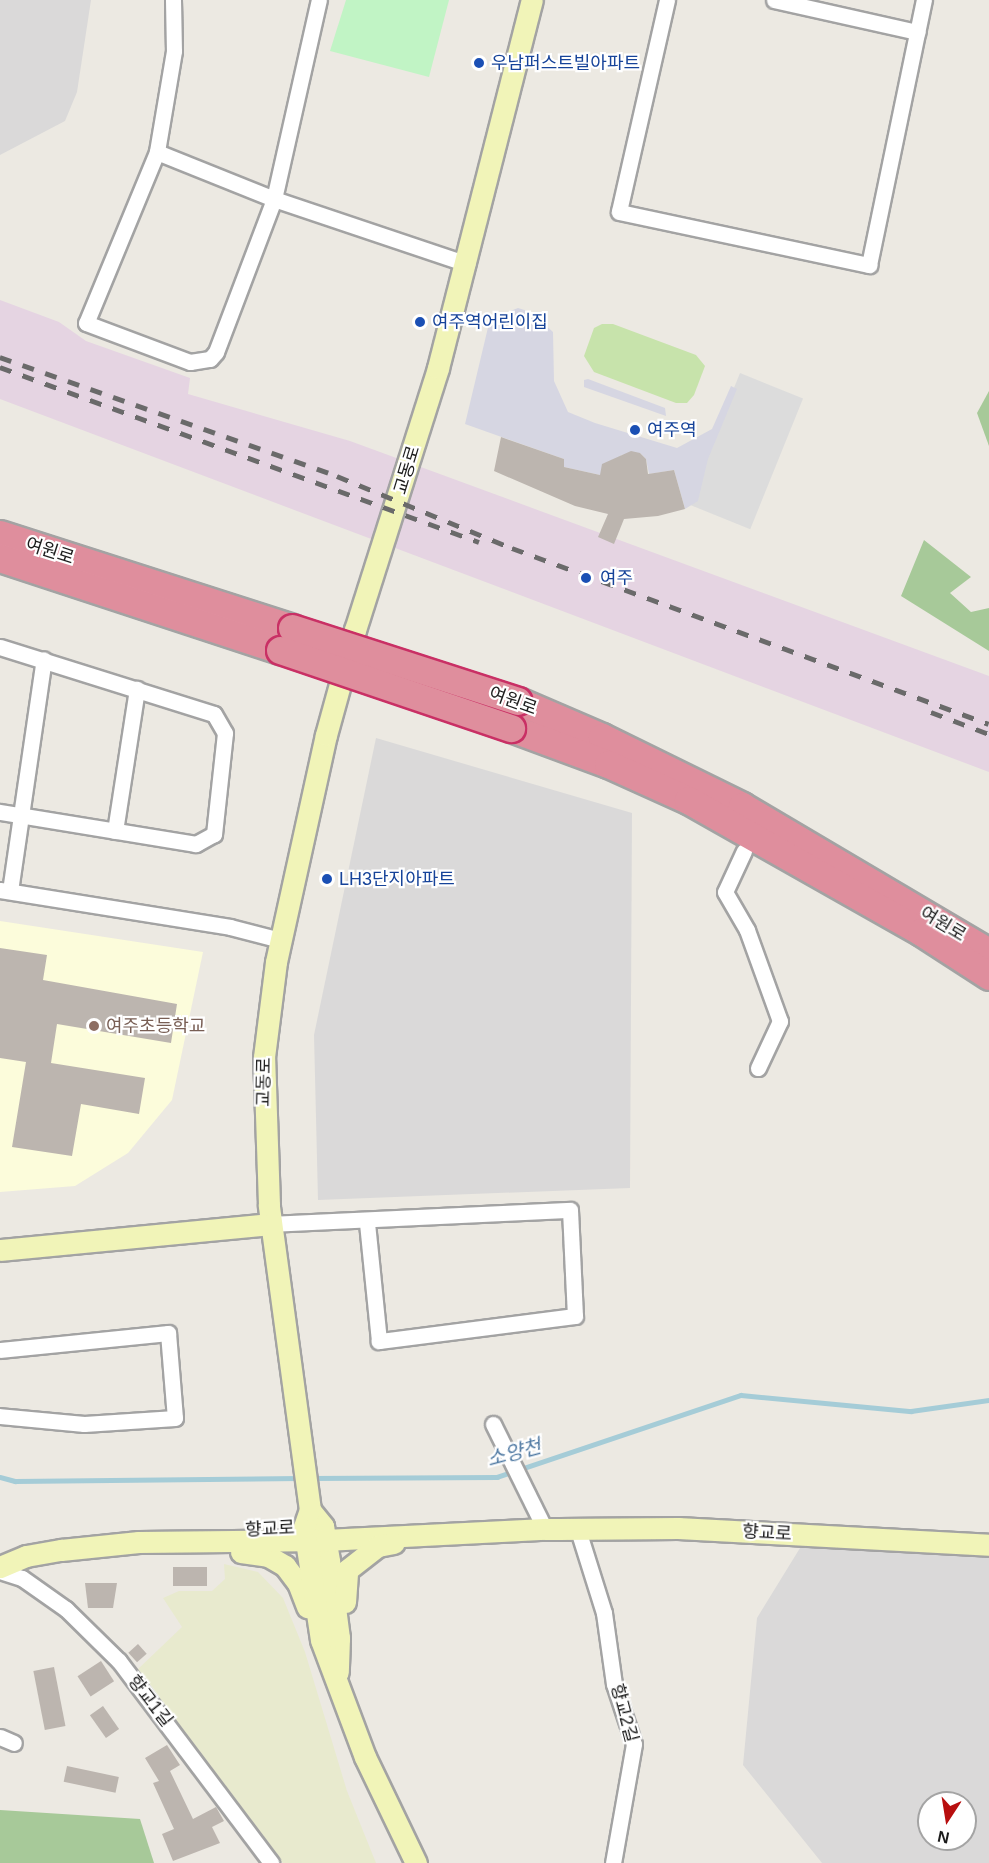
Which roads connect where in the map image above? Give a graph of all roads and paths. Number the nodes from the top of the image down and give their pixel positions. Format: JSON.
{"nodes":[{"id":1,"x":173,"y":0,"type":"edge"},
{"id":2,"x":319,"y":0,"type":"edge"},
{"id":3,"x":532,"y":0,"type":"edge"},
{"id":4,"x":667,"y":0,"type":"edge"},
{"id":5,"x":774,"y":0,"type":"edge"},
{"id":6,"x":924,"y":0,"type":"edge"},
{"id":7,"x":917,"y":32,"type":"junction"},
{"id":8,"x":157,"y":152,"type":"junction"},
{"id":9,"x":274,"y":199,"type":"junction"},
{"id":10,"x":467,"y":264,"type":"junction"},
{"id":11,"x":0,"y":534,"type":"edge"},
{"id":12,"x":0,"y":558,"type":"edge"},
{"id":13,"x":0,"y":569,"type":"edge"},
{"id":14,"x":74,"y":582,"type":"junction"},
{"id":15,"x":286,"y":639,"type":"junction"},
{"id":16,"x":0,"y":647,"type":"edge"},
{"id":17,"x":44,"y":659,"type":"junction"},
{"id":18,"x":137,"y":689,"type":"junction"},
{"id":19,"x":608,"y":764,"type":"junction"},
{"id":20,"x":0,"y":812,"type":"edge"},
{"id":21,"x":19,"y":815,"type":"junction"},
{"id":22,"x":115,"y":831,"type":"junction"},
{"id":23,"x":744,"y":851,"type":"junction"},
{"id":24,"x":5,"y":891,"type":"edge"},
{"id":25,"x":280,"y":940,"type":"junction"},
{"id":26,"x":989,"y":952,"type":"edge"},
{"id":27,"x":989,"y":976,"type":"edge"},
{"id":28,"x":989,"y":995,"type":"edge"},
{"id":29,"x":758,"y":1068,"type":"dead end"},
{"id":30,"x":368,"y":1222,"type":"junction"},
{"id":31,"x":271,"y":1224,"type":"junction"},
{"id":32,"x":0,"y":1250,"type":"edge"},
{"id":33,"x":0,"y":1350,"type":"edge"},
{"id":34,"x":0,"y":1416,"type":"edge"},
{"id":35,"x":494,"y":1428,"type":"dead end"},
{"id":36,"x":313,"y":1523,"type":"junction"},
{"id":37,"x":545,"y":1529,"type":"junction"},
{"id":38,"x":578,"y":1530,"type":"junction"},
{"id":39,"x":436,"y":1535,"type":"junction"},
{"id":40,"x":179,"y":1543,"type":"junction"},
{"id":41,"x":989,"y":1545,"type":"edge"},
{"id":42,"x":0,"y":1569,"type":"edge"},
{"id":43,"x":330,"y":1639,"type":"junction"},
{"id":44,"x":271,"y":1863,"type":"edge"},
{"id":45,"x":416,"y":1863,"type":"edge"},
{"id":46,"x":613,"y":1863,"type":"edge"}],
"edges":[{"from":1,"to":8,"type":"street"},
{"from":2,"to":9,"type":"street"},
{"from":3,"to":10,"type":"street","name":"교동로"},
{"from":4,"to":7,"type":"street"},
{"from":5,"to":7,"type":"street"},
{"from":6,"to":7,"type":"street"},
{"from":8,"to":9,"type":"street"},
{"from":8,"to":9,"type":"street"},
{"from":9,"to":10,"type":"street"},
{"from":10,"to":25,"type":"street","name":"교동로"},
{"from":11,"to":15,"type":"highway","name":"여원로"},
{"from":12,"to":14,"type":"highway","name":"여원로"},
{"from":13,"to":14,"type":"highway"},
{"from":14,"to":15,"type":"highway","name":"여원로"},
{"from":15,"to":19,"type":"highway","name":"여원로","bridge":true},
{"from":15,"to":26,"type":"highway","name":"여원로","bridge":true},
{"from":16,"to":17,"type":"street"},
{"from":17,"to":18,"type":"street"},
{"from":17,"to":21,"type":"street"},
{"from":18,"to":22,"type":"street"},
{"from":18,"to":22,"type":"street"},
{"from":19,"to":23,"type":"highway"},
{"from":19,"to":27,"type":"highway","name":"여원로"},
{"from":20,"to":21,"type":"street"},
{"from":21,"to":22,"type":"street"},
{"from":21,"to":24,"type":"street"},
{"from":23,"to":28,"type":"highway"},
{"from":23,"to":29,"type":"street"},
{"from":24,"to":25,"type":"street"},
{"from":25,"to":31,"type":"street","name":"교동로"},
{"from":30,"to":30,"type":"street"},
{"from":30,"to":31,"type":"street"},
{"from":31,"to":32,"type":"street"},
{"from":31,"to":36,"type":"street","name":"교동로"},
{"from":33,"to":34,"type":"street"},
{"from":35,"to":37,"type":"street"},
{"from":36,"to":39,"type":"street","name":"향교로"},
{"from":36,"to":40,"type":"street","name":"향교로"},
{"from":36,"to":43,"type":"street"},
{"from":37,"to":38,"type":"street","name":"향교로"},
{"from":37,"to":39,"type":"street","name":"향교로"},
{"from":38,"to":41,"type":"street","name":"향교로"},
{"from":38,"to":46,"type":"street","name":"향교2길"},
{"from":39,"to":43,"type":"street"},
{"from":40,"to":42,"type":"street","name":"향교로"},
{"from":40,"to":43,"type":"street"},
{"from":42,"to":44,"type":"street","name":"향교1길"},
{"from":43,"to":45,"type":"street"}]}
